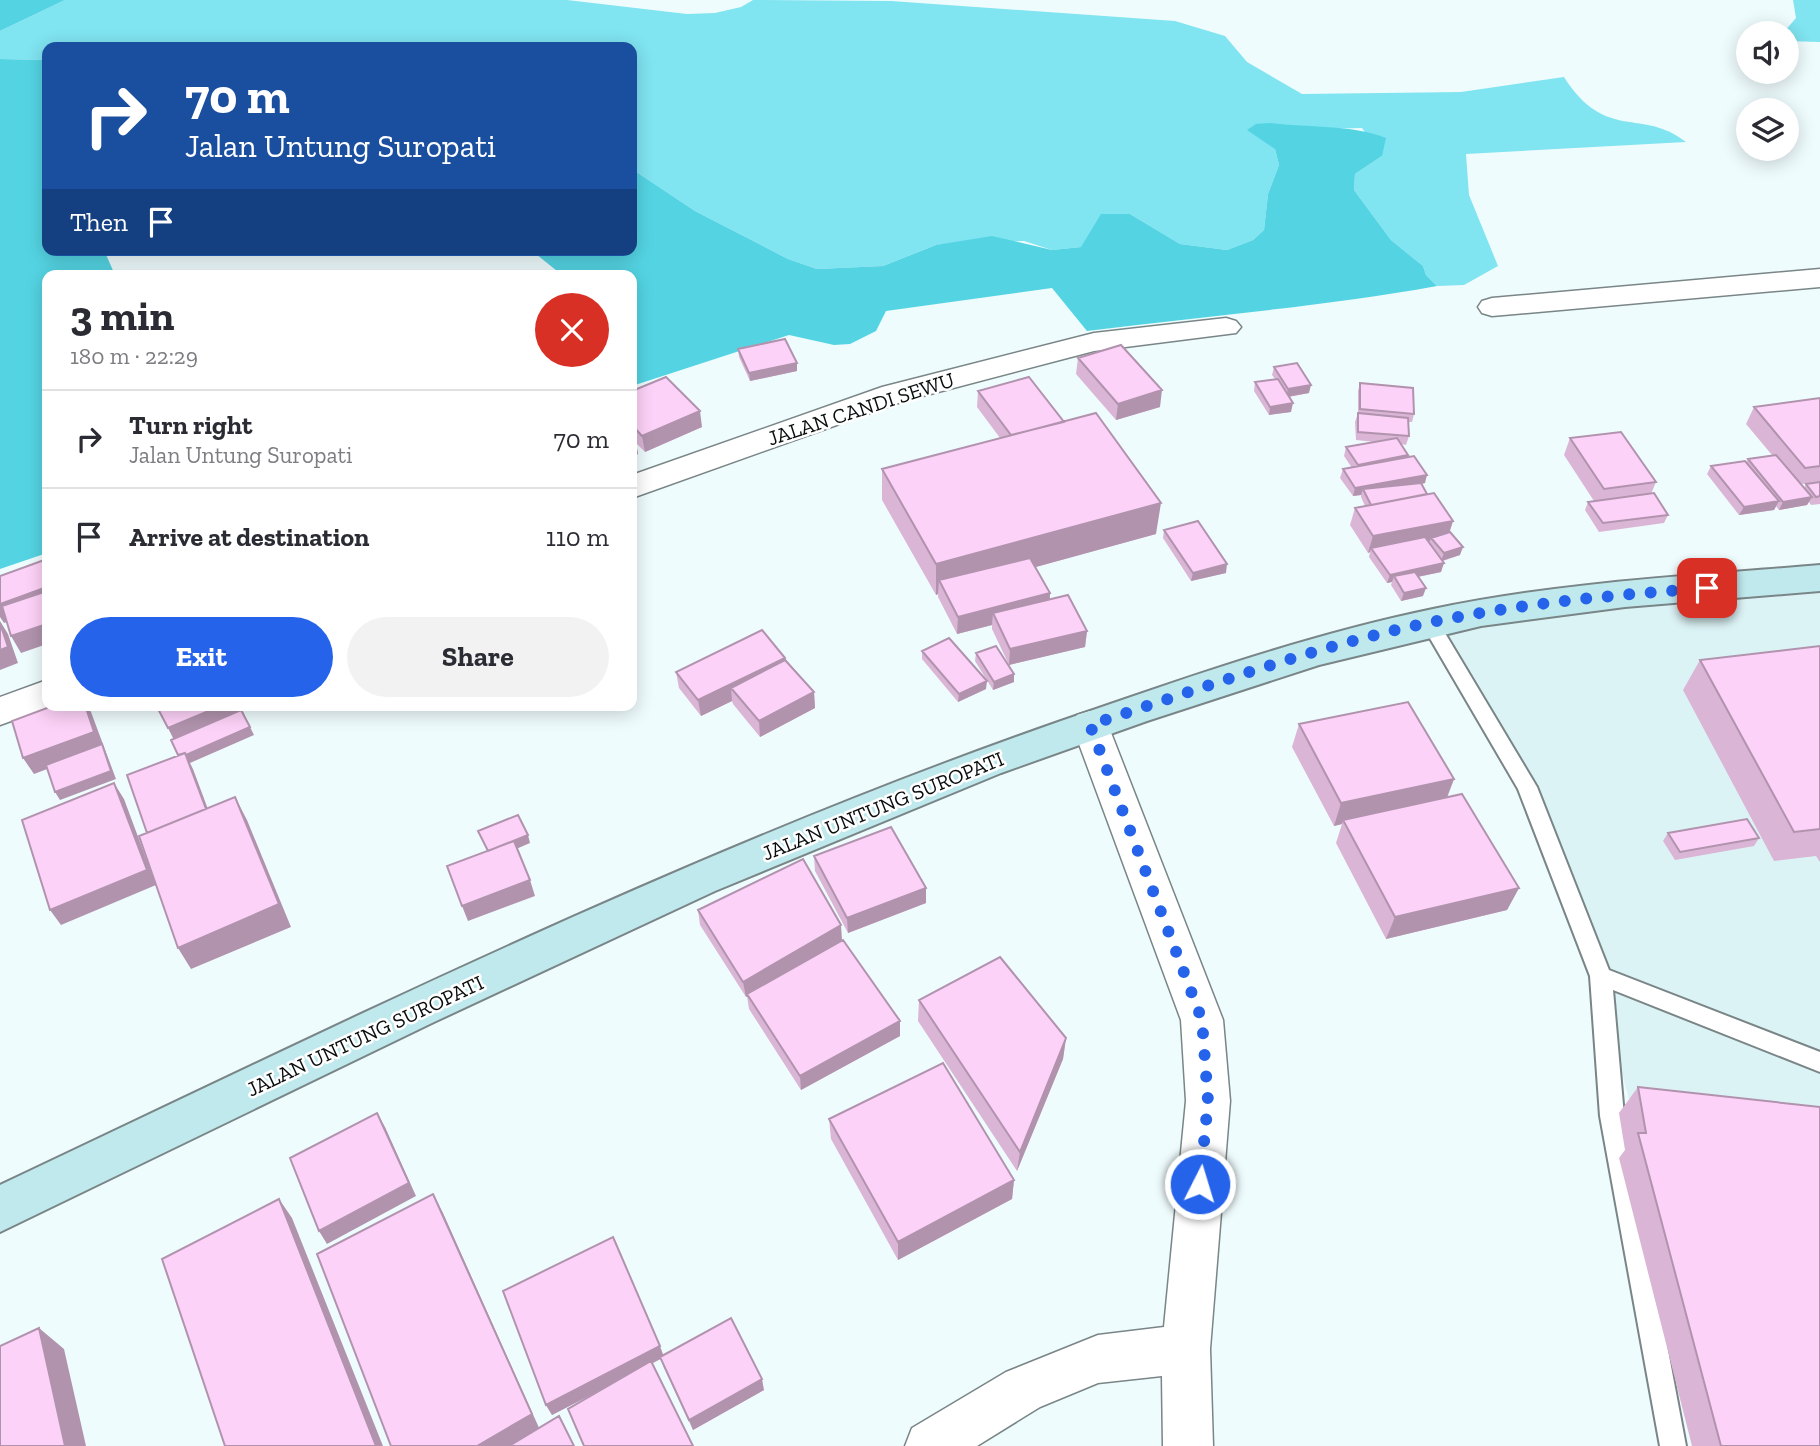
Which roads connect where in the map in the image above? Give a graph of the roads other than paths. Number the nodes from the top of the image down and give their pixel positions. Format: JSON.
{"nodes":[{"id":1,"x":1820,"y":278,"type":"edge"},
{"id":2,"x":1492,"y":307,"type":"dead end"},
{"id":3,"x":1226,"y":327,"type":"dead end"},
{"id":4,"x":637,"y":485,"type":"edge"},
{"id":5,"x":1820,"y":578,"type":"edge"},
{"id":6,"x":1430,"y":623,"type":"junction"},
{"id":7,"x":42,"y":696,"type":"edge"},
{"id":8,"x":0,"y":710,"type":"edge"},
{"id":9,"x":1090,"y":725,"type":"junction"},
{"id":10,"x":1601,"y":976,"type":"junction"},
{"id":11,"x":1820,"y":1062,"type":"edge"},
{"id":12,"x":0,"y":1209,"type":"edge"},
{"id":13,"x":1186,"y":1349,"type":"junction"},
{"id":14,"x":930,"y":1446,"type":"edge"},
{"id":15,"x":1188,"y":1446,"type":"edge"},
{"id":16,"x":1673,"y":1446,"type":"edge"}],
"edges":[{"from":1,"to":2,"type":"street"},
{"from":3,"to":4,"type":"street","name":"JALAN CANDI SEWU"},
{"from":5,"to":6,"type":"main road","name":"JALAN UNTUNG SUROPATI"},
{"from":6,"to":9,"type":"main road","name":"JALAN UNTUNG SUROPATI"},
{"from":6,"to":10,"type":"lane"},
{"from":7,"to":8,"type":"street"},
{"from":9,"to":12,"type":"main road","name":"JALAN UNTUNG SUROPATI"},
{"from":9,"to":13,"type":"street"},
{"from":10,"to":11,"type":"lane"},
{"from":10,"to":16,"type":"lane"},
{"from":13,"to":14,"type":"street"},
{"from":13,"to":15,"type":"street"}]}
